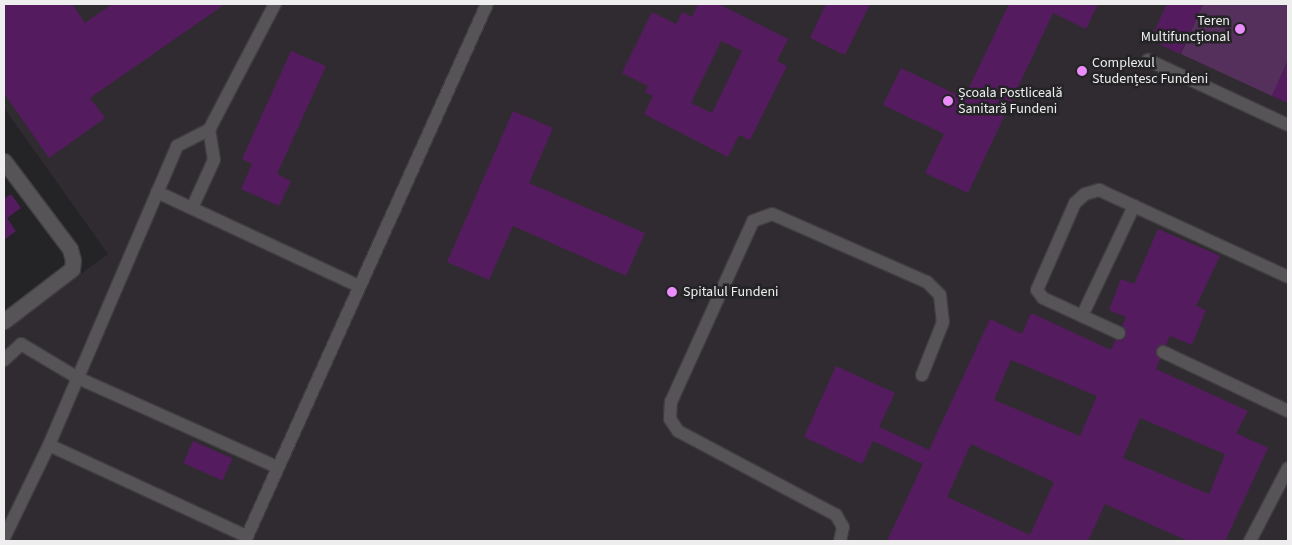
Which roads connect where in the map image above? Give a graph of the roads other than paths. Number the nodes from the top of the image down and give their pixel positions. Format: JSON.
{"nodes":[{"id":1,"x":276,"y":4,"type":"edge"},
{"id":2,"x":487,"y":4,"type":"edge"},
{"id":3,"x":1148,"y":60,"type":"dead end"},
{"id":4,"x":1288,"y":125,"type":"edge"},
{"id":5,"x":209,"y":130,"type":"junction"},
{"id":6,"x":4,"y":161,"type":"edge"},
{"id":7,"x":158,"y":192,"type":"junction"},
{"id":8,"x":1134,"y":206,"type":"junction"},
{"id":9,"x":192,"y":208,"type":"junction"},
{"id":10,"x":1288,"y":278,"type":"edge"},
{"id":11,"x":359,"y":286,"type":"junction"},
{"id":12,"x":1082,"y":316,"type":"junction"},
{"id":13,"x":4,"y":321,"type":"edge"},
{"id":14,"x":1119,"y":333,"type":"dead end"},
{"id":15,"x":1164,"y":352,"type":"dead end"},
{"id":16,"x":4,"y":360,"type":"edge"},
{"id":17,"x":922,"y":375,"type":"dead end"},
{"id":18,"x":78,"y":378,"type":"junction"},
{"id":19,"x":1288,"y":411,"type":"edge"},
{"id":20,"x":49,"y":444,"type":"junction"},
{"id":21,"x":277,"y":467,"type":"junction"},
{"id":22,"x":1288,"y":468,"type":"edge"},
{"id":23,"x":4,"y":538,"type":"edge"},
{"id":24,"x":246,"y":539,"type":"edge"},
{"id":25,"x":840,"y":541,"type":"edge"},
{"id":26,"x":1250,"y":541,"type":"edge"}],
"edges":[{"from":1,"to":5,"type":"lane"},
{"from":2,"to":11,"type":"lane"},
{"from":3,"to":4,"type":"lane"},
{"from":5,"to":7,"type":"lane"},
{"from":5,"to":9,"type":"lane"},
{"from":6,"to":13,"type":"street"},
{"from":7,"to":9,"type":"lane"},
{"from":7,"to":18,"type":"lane"},
{"from":8,"to":10,"type":"lane"},
{"from":8,"to":12,"type":"lane"},
{"from":8,"to":12,"type":"lane"},
{"from":9,"to":11,"type":"lane"},
{"from":11,"to":21,"type":"lane"},
{"from":12,"to":14,"type":"lane"},
{"from":15,"to":19,"type":"lane"},
{"from":16,"to":18,"type":"lane"},
{"from":17,"to":25,"type":"lane"},
{"from":18,"to":20,"type":"lane"},
{"from":18,"to":21,"type":"lane"},
{"from":20,"to":23,"type":"lane"},
{"from":20,"to":24,"type":"lane"},
{"from":21,"to":24,"type":"lane"},
{"from":22,"to":26,"type":"lane"}]}
